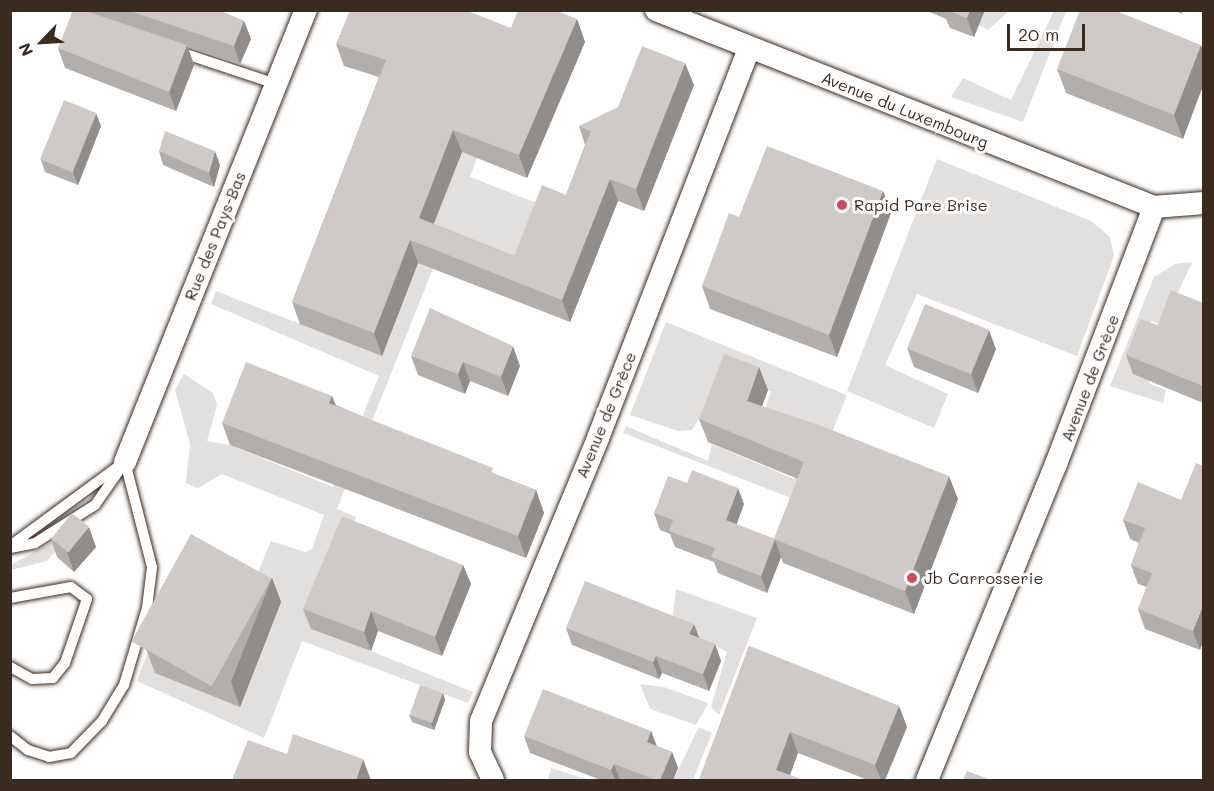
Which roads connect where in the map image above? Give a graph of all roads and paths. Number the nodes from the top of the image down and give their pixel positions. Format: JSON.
{"nodes":[{"id":1,"x":306,"y":10,"type":"edge"},
{"id":2,"x":656,"y":10,"type":"edge"},
{"id":3,"x":163,"y":46,"type":"edge"},
{"id":4,"x":749,"y":48,"type":"junction"},
{"id":5,"x":276,"y":84,"type":"junction"},
{"id":6,"x":1203,"y":203,"type":"edge"},
{"id":7,"x":1154,"y":207,"type":"junction"},
{"id":8,"x":124,"y":462,"type":"junction"},
{"id":9,"x":10,"y":547,"type":"edge"},
{"id":10,"x":10,"y":598,"type":"edge"},
{"id":11,"x":10,"y":667,"type":"edge"},
{"id":12,"x":10,"y":736,"type":"edge"},
{"id":13,"x":493,"y":780,"type":"edge"},
{"id":14,"x":927,"y":780,"type":"edge"}],
"edges":[{"from":1,"to":5,"type":"street","name":"Rue des Pays-Bas"},
{"from":2,"to":4,"type":"street","name":"Avenue du Luxembourg"},
{"from":3,"to":5,"type":"lane"},
{"from":4,"to":7,"type":"street","name":"Avenue du Luxembourg"},
{"from":4,"to":13,"type":"street","name":"Avenue de Grèce"},
{"from":5,"to":8,"type":"street","name":"Rue des Pays-Bas"},
{"from":6,"to":7,"type":"street"},
{"from":7,"to":14,"type":"street","name":"Avenue de Grèce"},
{"from":8,"to":9,"type":"lane"},
{"from":8,"to":9,"type":"lane"},
{"from":8,"to":12,"type":"lane"},
{"from":10,"to":11,"type":"lane"}]}
